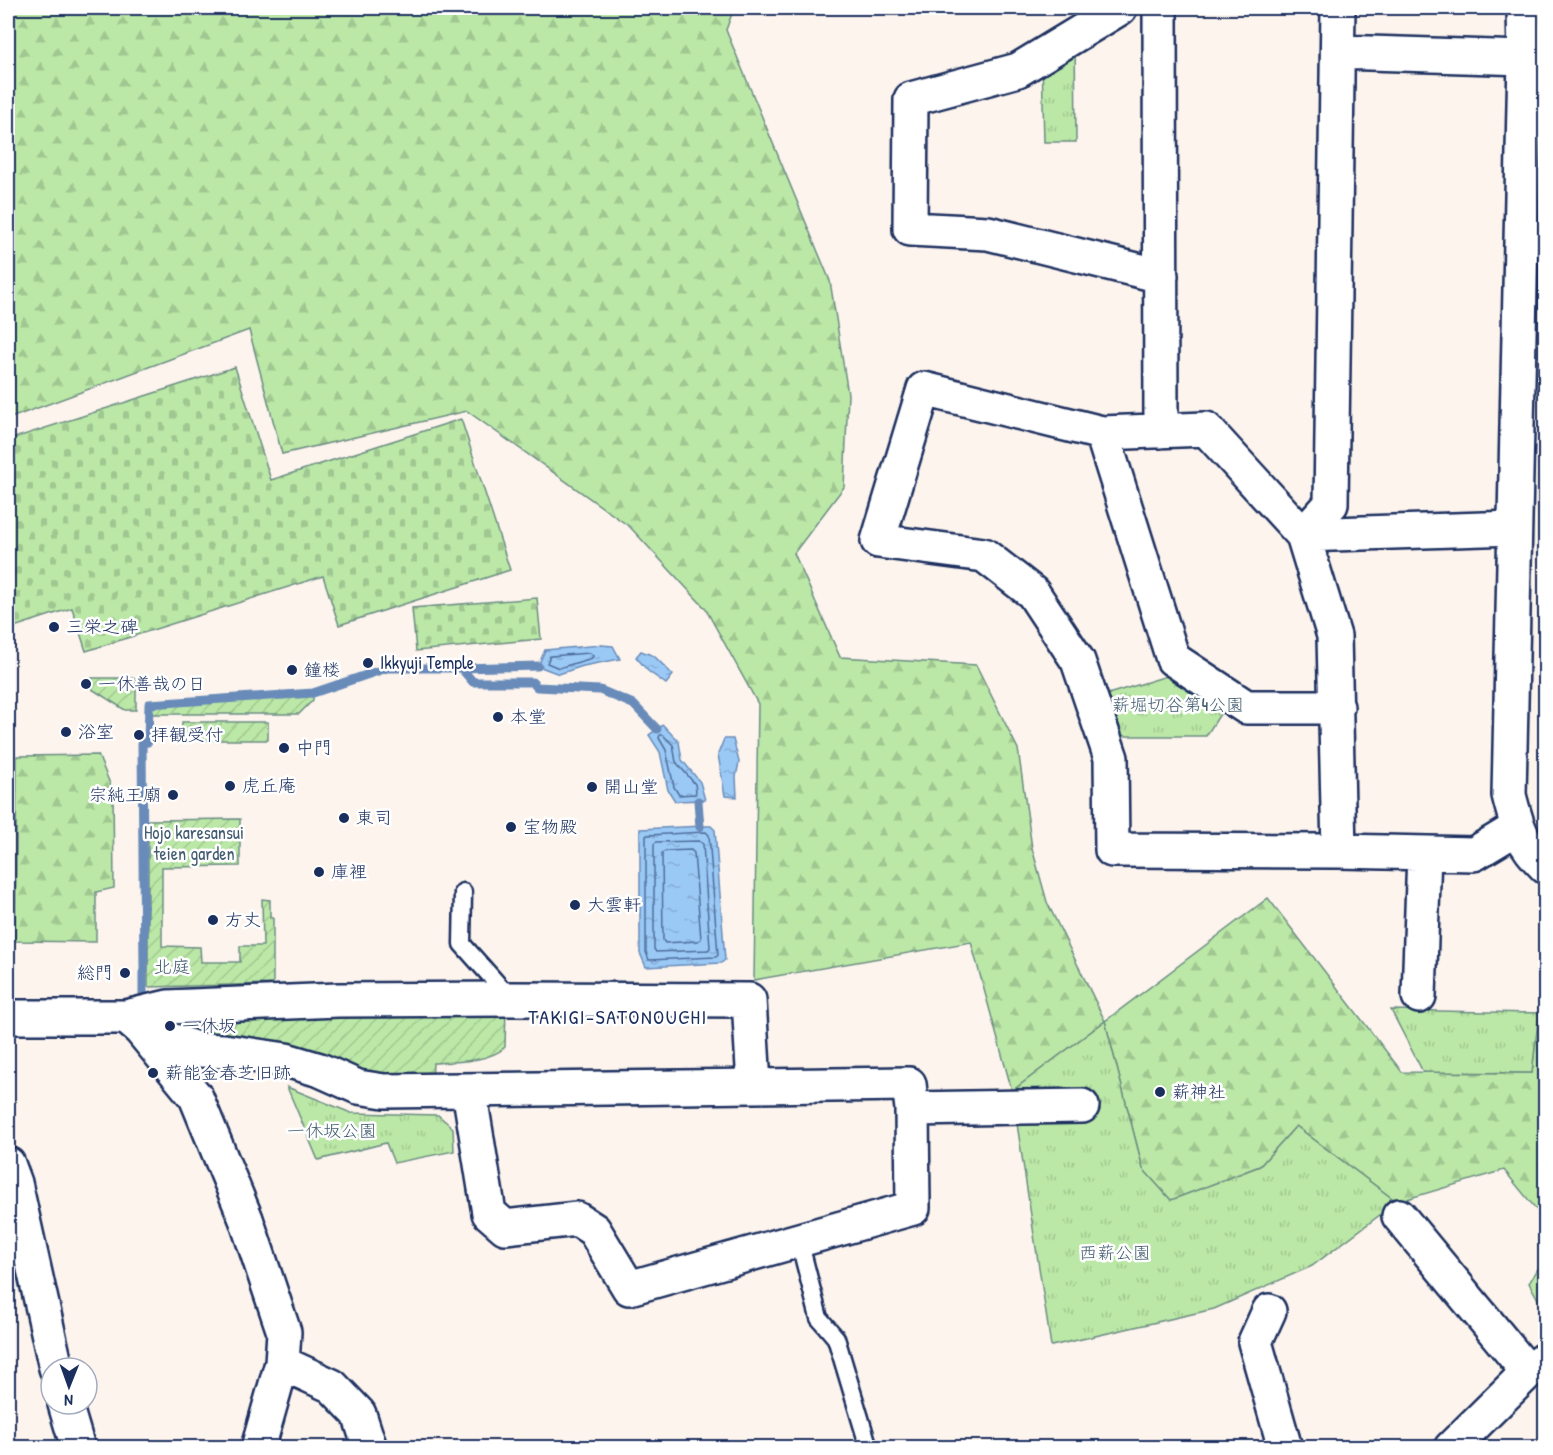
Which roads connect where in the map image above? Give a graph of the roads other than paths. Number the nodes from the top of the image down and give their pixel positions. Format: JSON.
{"nodes":[{"id":1,"x":1120,"y":8,"type":"edge"},
{"id":2,"x":1160,"y":8,"type":"edge"},
{"id":3,"x":1338,"y":8,"type":"edge"},
{"id":4,"x":1524,"y":8,"type":"edge"},
{"id":5,"x":1338,"y":52,"type":"junction"},
{"id":6,"x":1525,"y":58,"type":"junction"},
{"id":7,"x":1161,"y":276,"type":"junction"},
{"id":8,"x":1161,"y":431,"type":"junction"},
{"id":9,"x":1102,"y":433,"type":"junction"},
{"id":10,"x":1514,"y":528,"type":"junction"},
{"id":11,"x":1303,"y":535,"type":"junction"},
{"id":12,"x":1337,"y":707,"type":"junction"},
{"id":13,"x":1517,"y":828,"type":"junction"},
{"id":14,"x":1339,"y":851,"type":"junction"},
{"id":15,"x":1424,"y":854,"type":"junction"},
{"id":16,"x":1545,"y":867,"type":"edge"},
{"id":17,"x":463,"y":892,"type":"dead end"},
{"id":18,"x":1419,"y":996,"type":"dead end"},
{"id":19,"x":511,"y":999,"type":"junction"},
{"id":20,"x":8,"y":1017,"type":"edge"},
{"id":21,"x":133,"y":1023,"type":"junction"},
{"id":22,"x":754,"y":1085,"type":"junction"},
{"id":23,"x":469,"y":1090,"type":"junction"},
{"id":24,"x":1082,"y":1106,"type":"dead end"},
{"id":25,"x":912,"y":1109,"type":"junction"},
{"id":26,"x":8,"y":1164,"type":"edge"},
{"id":27,"x":1398,"y":1216,"type":"dead end"},
{"id":28,"x":799,"y":1240,"type":"junction"},
{"id":29,"x":1269,"y":1311,"type":"dead end"},
{"id":30,"x":53,"y":1356,"type":"edge"},
{"id":31,"x":282,"y":1363,"type":"junction"},
{"id":32,"x":1537,"y":1365,"type":"edge"},
{"id":33,"x":69,"y":1416,"type":"edge"},
{"id":34,"x":78,"y":1448,"type":"edge"},
{"id":35,"x":258,"y":1448,"type":"edge"},
{"id":36,"x":370,"y":1448,"type":"edge"},
{"id":37,"x":869,"y":1448,"type":"edge"},
{"id":38,"x":1285,"y":1448,"type":"edge"},
{"id":39,"x":1451,"y":1448,"type":"edge"}],
"edges":[{"from":1,"to":7,"type":"street"},
{"from":2,"to":7,"type":"street"},
{"from":3,"to":5,"type":"street"},
{"from":4,"to":6,"type":"street"},
{"from":5,"to":6,"type":"street"},
{"from":5,"to":11,"type":"street"},
{"from":6,"to":10,"type":"street"},
{"from":7,"to":8,"type":"street"},
{"from":8,"to":9,"type":"street"},
{"from":8,"to":11,"type":"street"},
{"from":9,"to":12,"type":"street"},
{"from":9,"to":14,"type":"street"},
{"from":10,"to":11,"type":"street"},
{"from":10,"to":13,"type":"street"},
{"from":11,"to":12,"type":"street"},
{"from":12,"to":14,"type":"street"},
{"from":13,"to":15,"type":"street"},
{"from":13,"to":16,"type":"street"},
{"from":14,"to":15,"type":"street"},
{"from":15,"to":18,"type":"street"},
{"from":17,"to":19,"type":"lane"},
{"from":19,"to":21,"type":"street"},
{"from":19,"to":22,"type":"street"},
{"from":20,"to":21,"type":"street"},
{"from":21,"to":23,"type":"street"},
{"from":21,"to":31,"type":"street"},
{"from":22,"to":23,"type":"street"},
{"from":22,"to":25,"type":"street"},
{"from":23,"to":28,"type":"street"},
{"from":24,"to":25,"type":"street"},
{"from":25,"to":28,"type":"street"},
{"from":26,"to":30,"type":"street"},
{"from":27,"to":32,"type":"street"},
{"from":28,"to":37,"type":"lane"},
{"from":29,"to":38,"type":"street"},
{"from":31,"to":35,"type":"street"},
{"from":31,"to":36,"type":"street"},
{"from":32,"to":39,"type":"street"},
{"from":33,"to":34,"type":"street"}]}
